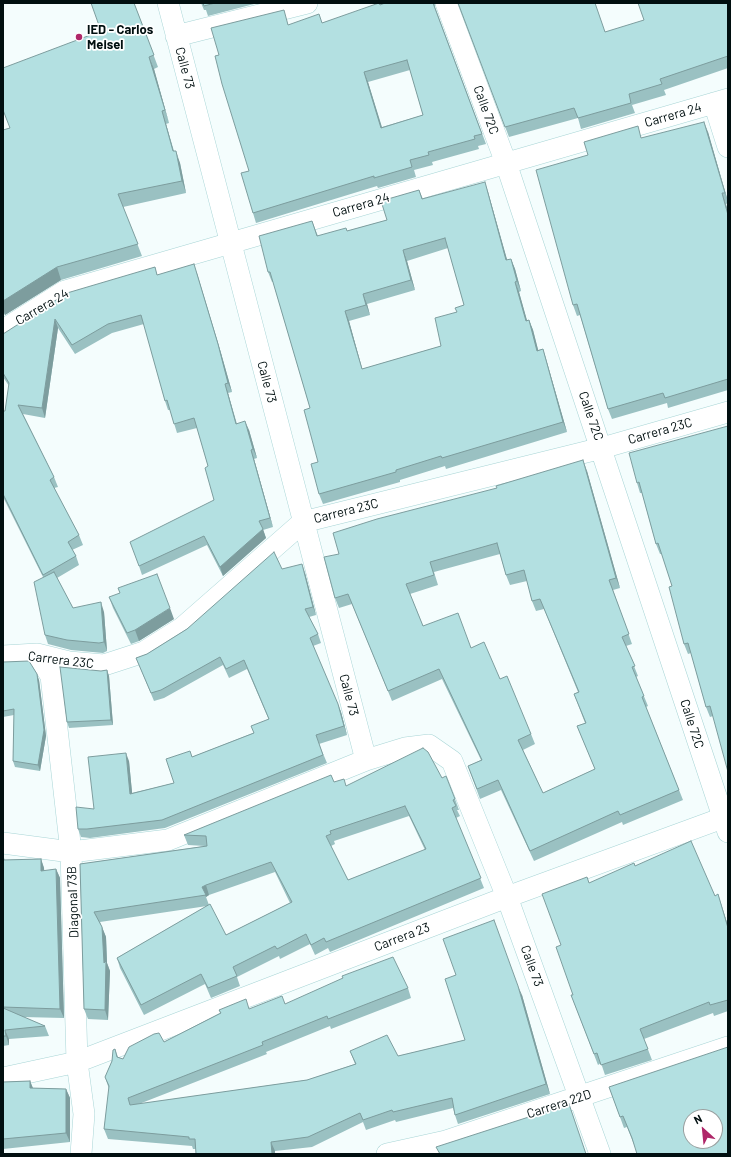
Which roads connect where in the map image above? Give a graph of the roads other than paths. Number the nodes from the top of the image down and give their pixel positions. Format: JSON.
{"nodes":[{"id":1,"x":168,"y":3,"type":"edge"},
{"id":2,"x":307,"y":3,"type":"edge"},
{"id":3,"x":446,"y":3,"type":"edge"},
{"id":4,"x":176,"y":36,"type":"junction"},
{"id":5,"x":721,"y":101,"type":"edge"},
{"id":6,"x":728,"y":147,"type":"edge"},
{"id":7,"x":506,"y":163,"type":"junction"},
{"id":8,"x":231,"y":243,"type":"junction"},
{"id":9,"x":3,"y":330,"type":"edge"},
{"id":10,"x":728,"y":412,"type":"edge"},
{"id":11,"x":602,"y":448,"type":"junction"},
{"id":12,"x":303,"y":522,"type":"junction"},
{"id":13,"x":37,"y":654,"type":"junction"},
{"id":14,"x":3,"y":656,"type":"edge"},
{"id":15,"x":366,"y":760,"type":"junction"},
{"id":16,"x":726,"y":822,"type":"edge"},
{"id":17,"x":3,"y":843,"type":"edge"},
{"id":18,"x":71,"y":852,"type":"junction"},
{"id":19,"x":507,"y":897,"type":"junction"},
{"id":20,"x":728,"y":1047,"type":"edge"},
{"id":21,"x":77,"y":1062,"type":"junction"},
{"id":22,"x":3,"y":1078,"type":"edge"},
{"id":23,"x":581,"y":1096,"type":"junction"},
{"id":24,"x":81,"y":1154,"type":"edge"},
{"id":25,"x":387,"y":1154,"type":"edge"},
{"id":26,"x":600,"y":1154,"type":"edge"}],
"edges":[{"from":1,"to":4,"type":"street","name":"Calle 73"},
{"from":2,"to":4,"type":"street"},
{"from":3,"to":7,"type":"street","name":"Calle 72C"},
{"from":4,"to":8,"type":"street","name":"Calle 73"},
{"from":5,"to":6,"type":"street"},
{"from":5,"to":7,"type":"street","name":"Carrera 24"},
{"from":7,"to":8,"type":"street","name":"Carrera 24"},
{"from":7,"to":11,"type":"street","name":"Calle 72C"},
{"from":8,"to":9,"type":"street","name":"Carrera 24"},
{"from":8,"to":12,"type":"street","name":"Calle 73"},
{"from":10,"to":11,"type":"street","name":"Carrera 23C"},
{"from":11,"to":12,"type":"street","name":"Carrera 23C"},
{"from":11,"to":16,"type":"street","name":"Calle 72C"},
{"from":12,"to":13,"type":"street","name":"Carrera 23C"},
{"from":12,"to":15,"type":"street","name":"Calle 73"},
{"from":13,"to":14,"type":"street","name":"Carrera 23C"},
{"from":13,"to":18,"type":"street","name":"Diagonal 73B"},
{"from":15,"to":18,"type":"street"},
{"from":15,"to":19,"type":"street","name":"Calle 73"},
{"from":16,"to":19,"type":"street","name":"Carrera 23"},
{"from":17,"to":18,"type":"street"},
{"from":18,"to":21,"type":"street","name":"Diagonal 73B"},
{"from":19,"to":21,"type":"street","name":"Carrera 23"},
{"from":19,"to":23,"type":"street","name":"Calle 73"},
{"from":20,"to":23,"type":"street","name":"Carrera 22D"},
{"from":21,"to":22,"type":"street","name":"Carrera 23"},
{"from":21,"to":24,"type":"street","name":"Diagonal 73B"},
{"from":23,"to":25,"type":"street","name":"Carrera 22D"},
{"from":23,"to":26,"type":"street","name":"Calle 73"}]}
